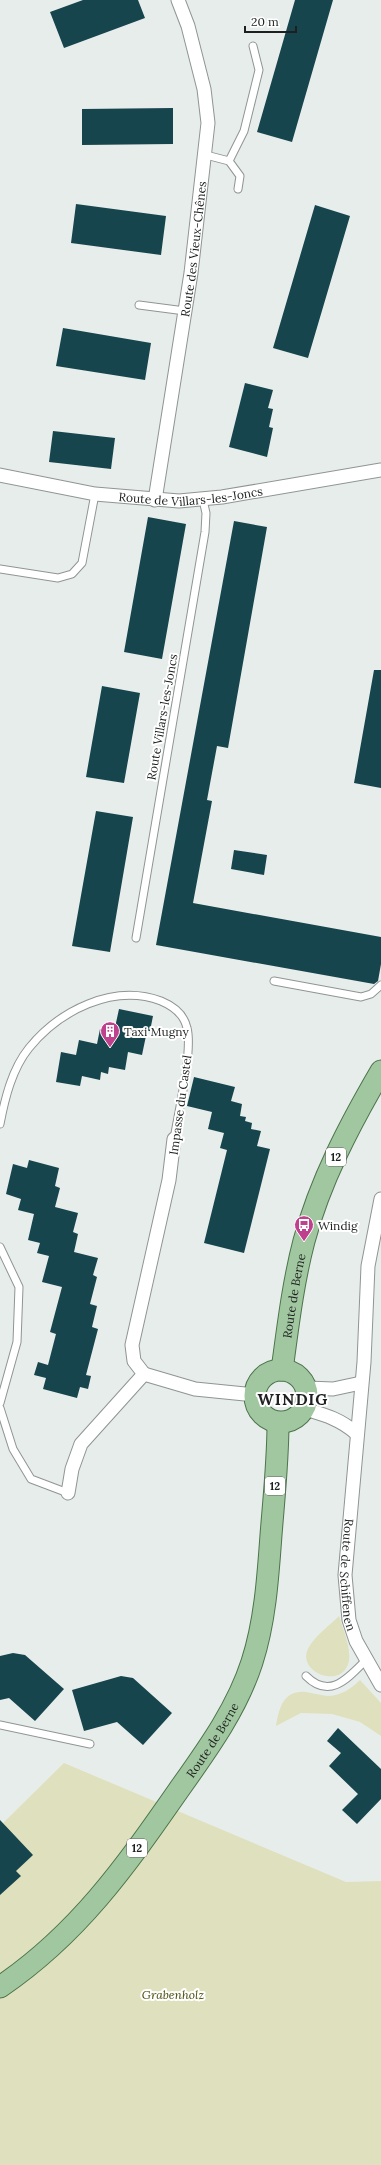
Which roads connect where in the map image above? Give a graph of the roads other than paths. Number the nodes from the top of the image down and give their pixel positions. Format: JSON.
{"nodes":[{"id":1,"x":178,"y":0,"type":"edge"},
{"id":2,"x":253,"y":46,"type":"dead end"},
{"id":3,"x":206,"y":155,"type":"junction"},
{"id":4,"x":229,"y":162,"type":"junction"},
{"id":5,"x":238,"y":189,"type":"dead end"},
{"id":6,"x":139,"y":305,"type":"dead end"},
{"id":7,"x":184,"y":311,"type":"junction"},
{"id":8,"x":381,"y":470,"type":"edge"},
{"id":9,"x":0,"y":475,"type":"edge"},
{"id":10,"x":95,"y":494,"type":"junction"},
{"id":11,"x":155,"y":500,"type":"junction"},
{"id":12,"x":203,"y":500,"type":"junction"},
{"id":13,"x":0,"y":569,"type":"edge"},
{"id":14,"x":136,"y":938,"type":"dead end"},
{"id":15,"x":274,"y":981,"type":"dead end"},
{"id":16,"x":381,"y":985,"type":"edge"},
{"id":17,"x":381,"y":1072,"type":"edge"},
{"id":18,"x":0,"y":1124,"type":"edge"},
{"id":19,"x":174,"y":1139,"type":"joint"},
{"id":20,"x":381,"y":1199,"type":"edge"},
{"id":21,"x":0,"y":1247,"type":"edge"},
{"id":22,"x":282,"y":1370,"type":"junction"},
{"id":23,"x":144,"y":1374,"type":"junction"},
{"id":24,"x":361,"y":1383,"type":"junction"},
{"id":25,"x":307,"y":1388,"type":"junction"},
{"id":26,"x":255,"y":1395,"type":"junction"},
{"id":27,"x":0,"y":1403,"type":"edge"},
{"id":28,"x":0,"y":1408,"type":"edge"},
{"id":29,"x":305,"y":1409,"type":"junction"},
{"id":30,"x":278,"y":1423,"type":"junction"},
{"id":31,"x":356,"y":1433,"type":"junction"},
{"id":32,"x":68,"y":1493,"type":"joint"},
{"id":33,"x":366,"y":1660,"type":"junction"},
{"id":34,"x":306,"y":1676,"type":"dead end"},
{"id":35,"x":381,"y":1685,"type":"edge"},
{"id":36,"x":0,"y":1726,"type":"edge"},
{"id":37,"x":90,"y":1744,"type":"dead end"},
{"id":38,"x":0,"y":1987,"type":"edge"}],
"edges":[{"from":1,"to":3,"type":"street","name":"Route des Vieux-Chênes"},
{"from":2,"to":4,"type":"lane"},
{"from":3,"to":4,"type":"lane"},
{"from":3,"to":7,"type":"street","name":"Route des Vieux-Chênes"},
{"from":4,"to":5,"type":"lane"},
{"from":6,"to":7,"type":"lane"},
{"from":7,"to":11,"type":"street","name":"Route des Vieux-Chênes"},
{"from":8,"to":12,"type":"street","name":"Route de Villars-les-Joncs"},
{"from":9,"to":10,"type":"street","name":"Route de Villars-les-Joncs"},
{"from":10,"to":11,"type":"street","name":"Route de Villars-les-Joncs"},
{"from":10,"to":13,"type":"lane"},
{"from":11,"to":12,"type":"street","name":"Route de Villars-les-Joncs"},
{"from":12,"to":14,"type":"lane","name":"Route Villars-les-Joncs"},
{"from":15,"to":16,"type":"lane"},
{"from":17,"to":22,"type":"main road","name":"Route de Berne","number":"12"},
{"from":18,"to":19,"type":"lane","name":"Impasse du Castel"},
{"from":19,"to":23,"type":"street","name":"Impasse du Castel"},
{"from":20,"to":24,"type":"street","name":"Route de Schiffenen"},
{"from":21,"to":27,"type":"lane"},
{"from":22,"to":25,"type":"main road"},
{"from":22,"to":26,"type":"main road"},
{"from":23,"to":26,"type":"street"},
{"from":23,"to":32,"type":"street"},
{"from":24,"to":25,"type":"street"},
{"from":24,"to":31,"type":"street","name":"Route de Schiffenen"},
{"from":25,"to":29,"type":"main road"},
{"from":26,"to":30,"type":"main road"},
{"from":28,"to":32,"type":"lane"},
{"from":29,"to":30,"type":"main road"},
{"from":29,"to":31,"type":"street"},
{"from":30,"to":38,"type":"main road","name":"Route de Berne","number":"12"},
{"from":31,"to":33,"type":"street","name":"Route de Schiffenen"},
{"from":33,"to":34,"type":"lane"},
{"from":33,"to":35,"type":"street","name":"Route de Schiffenen"},
{"from":36,"to":37,"type":"lane"}]}
